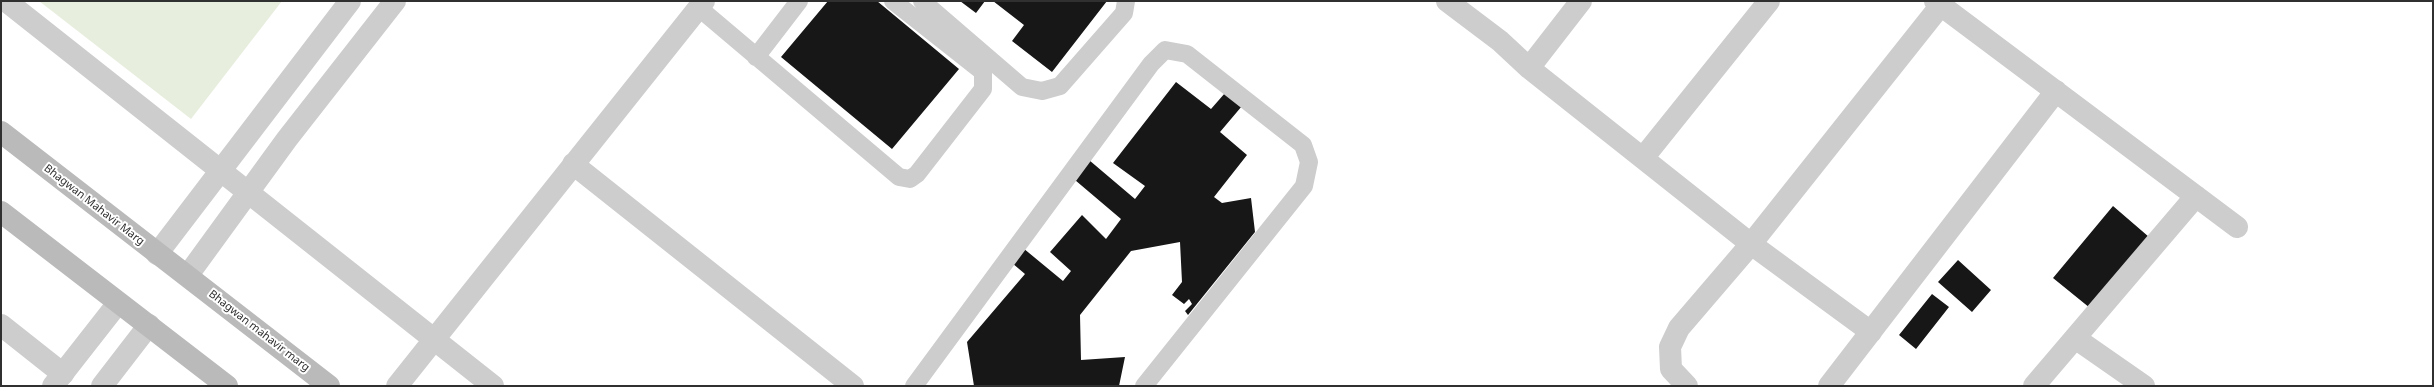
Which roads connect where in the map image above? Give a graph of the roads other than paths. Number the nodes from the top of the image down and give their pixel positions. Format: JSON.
{"nodes":[{"id":1,"x":6,"y":1,"type":"edge"},
{"id":2,"x":350,"y":1,"type":"edge"},
{"id":3,"x":799,"y":1,"type":"edge"},
{"id":4,"x":892,"y":1,"type":"edge"},
{"id":5,"x":922,"y":1,"type":"edge"},
{"id":6,"x":1126,"y":1,"type":"edge"},
{"id":7,"x":1446,"y":1,"type":"edge"},
{"id":8,"x":1580,"y":1,"type":"edge"},
{"id":9,"x":1769,"y":1,"type":"edge"},
{"id":10,"x":390,"y":2,"type":"edge"},
{"id":11,"x":1938,"y":3,"type":"edge"},
{"id":12,"x":701,"y":4,"type":"edge"},
{"id":13,"x":756,"y":57,"type":"junction"},
{"id":14,"x":1529,"y":68,"type":"junction"},
{"id":15,"x":2056,"y":91,"type":"junction"},
{"id":16,"x":1,"y":132,"type":"edge"},
{"id":17,"x":1643,"y":158,"type":"junction"},
{"id":18,"x":573,"y":164,"type":"junction"},
{"id":19,"x":220,"y":170,"type":"junction"},
{"id":20,"x":249,"y":193,"type":"junction"},
{"id":21,"x":2196,"y":196,"type":"junction"},
{"id":22,"x":1,"y":212,"type":"edge"},
{"id":23,"x":2237,"y":227,"type":"dead end"},
{"id":24,"x":1751,"y":244,"type":"junction"},
{"id":25,"x":157,"y":254,"type":"junction"},
{"id":26,"x":188,"y":275,"type":"junction"},
{"id":27,"x":118,"y":303,"type":"junction"},
{"id":28,"x":1,"y":325,"type":"edge"},
{"id":29,"x":149,"y":325,"type":"junction"},
{"id":30,"x":1871,"y":332,"type":"junction"},
{"id":31,"x":2075,"y":338,"type":"junction"},
{"id":32,"x":436,"y":339,"type":"junction"},
{"id":33,"x":58,"y":380,"type":"edge"},
{"id":34,"x":920,"y":384,"type":"edge"},
{"id":35,"x":102,"y":386,"type":"edge"},
{"id":36,"x":227,"y":386,"type":"edge"},
{"id":37,"x":329,"y":386,"type":"edge"},
{"id":38,"x":397,"y":386,"type":"edge"},
{"id":39,"x":493,"y":386,"type":"edge"},
{"id":40,"x":853,"y":386,"type":"edge"},
{"id":41,"x":1144,"y":386,"type":"edge"},
{"id":42,"x":1687,"y":386,"type":"edge"},
{"id":43,"x":1829,"y":386,"type":"edge"},
{"id":44,"x":2034,"y":386,"type":"edge"},
{"id":45,"x":2144,"y":386,"type":"edge"}],
"edges":[{"from":1,"to":19,"type":"street"},
{"from":2,"to":19,"type":"street"},
{"from":3,"to":13,"type":"lane"},
{"from":4,"to":13,"type":"lane"},
{"from":5,"to":6,"type":"lane"},
{"from":7,"to":14,"type":"street"},
{"from":8,"to":14,"type":"street"},
{"from":9,"to":17,"type":"street"},
{"from":10,"to":20,"type":"street"},
{"from":11,"to":15,"type":"street"},
{"from":11,"to":24,"type":"street"},
{"from":12,"to":13,"type":"lane"},
{"from":12,"to":18,"type":"street"},
{"from":14,"to":17,"type":"street"},
{"from":15,"to":21,"type":"street"},
{"from":15,"to":30,"type":"street"},
{"from":16,"to":25,"type":"main road","name":"Bhagwan Mahavir Marg"},
{"from":17,"to":24,"type":"street"},
{"from":18,"to":32,"type":"street"},
{"from":18,"to":40,"type":"street"},
{"from":19,"to":20,"type":"street"},
{"from":19,"to":25,"type":"street"},
{"from":20,"to":26,"type":"street"},
{"from":20,"to":32,"type":"street"},
{"from":21,"to":23,"type":"street"},
{"from":21,"to":31,"type":"street"},
{"from":22,"to":27,"type":"main road"},
{"from":24,"to":30,"type":"street"},
{"from":24,"to":42,"type":"street"},
{"from":25,"to":26,"type":"main road","name":"Bhagwan Mahavir Marg"},
{"from":26,"to":37,"type":"main road","name":"Bhagwan mahavir marg"},
{"from":27,"to":29,"type":"main road"},
{"from":27,"to":33,"type":"street"},
{"from":28,"to":33,"type":"street"},
{"from":29,"to":35,"type":"street"},
{"from":29,"to":36,"type":"main road"},
{"from":30,"to":43,"type":"street"},
{"from":31,"to":44,"type":"street"},
{"from":31,"to":45,"type":"street"},
{"from":32,"to":38,"type":"street"},
{"from":32,"to":39,"type":"street"},
{"from":34,"to":41,"type":"lane"}]}
